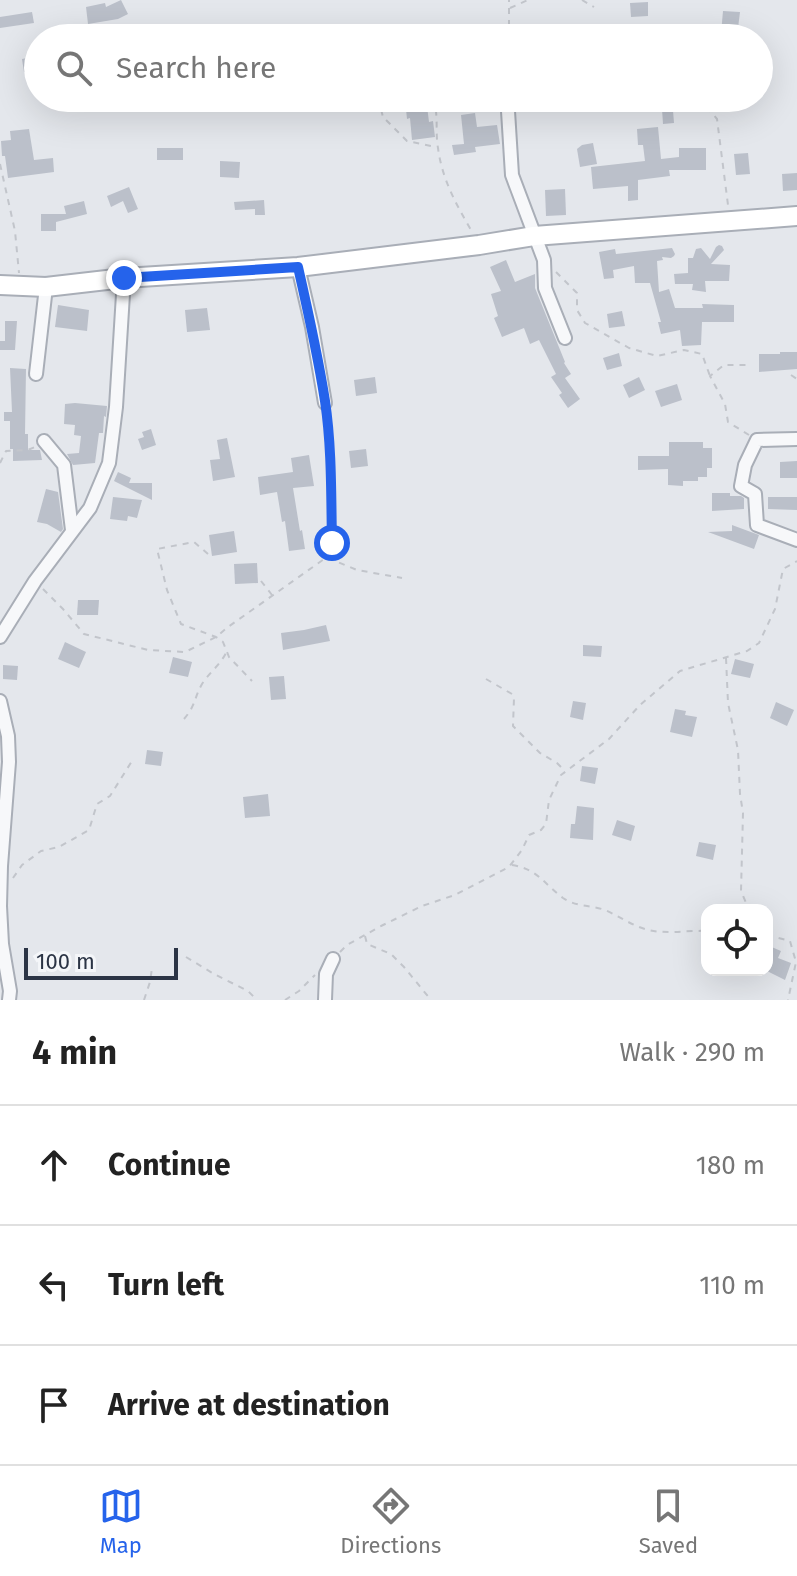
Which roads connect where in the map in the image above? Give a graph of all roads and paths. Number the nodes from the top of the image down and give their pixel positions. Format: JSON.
{"nodes":[{"id":1,"x":509,"y":0,"type":"edge"},
{"id":2,"x":528,"y":0,"type":"edge"},
{"id":3,"x":582,"y":0,"type":"edge"},
{"id":4,"x":594,"y":7,"type":"dead end"},
{"id":5,"x":509,"y":8,"type":"junction"},
{"id":6,"x":509,"y":24,"type":"edge"},
{"id":7,"x":382,"y":112,"type":"edge"},
{"id":8,"x":436,"y":112,"type":"edge"},
{"id":9,"x":508,"y":112,"type":"edge"},
{"id":10,"x":711,"y":112,"type":"edge"},
{"id":11,"x":437,"y":147,"type":"junction"},
{"id":12,"x":0,"y":164,"type":"edge"},
{"id":13,"x":797,"y":216,"type":"edge"},
{"id":14,"x":730,"y":222,"type":"junction"},
{"id":15,"x":534,"y":236,"type":"junction"},
{"id":16,"x":479,"y":245,"type":"junction"},
{"id":17,"x":544,"y":260,"type":"junction"},
{"id":18,"x":298,"y":267,"type":"junction"},
{"id":19,"x":124,"y":278,"type":"junction"},
{"id":20,"x":0,"y":285,"type":"edge"},
{"id":21,"x":20,"y":286,"type":"junction"},
{"id":22,"x":46,"y":287,"type":"junction"},
{"id":23,"x":565,"y":338,"type":"dead end"},
{"id":24,"x":750,"y":365,"type":"dead end"},
{"id":25,"x":36,"y":374,"type":"dead end"},
{"id":26,"x":791,"y":375,"type":"dead end"},
{"id":27,"x":710,"y":376,"type":"junction"},
{"id":28,"x":797,"y":379,"type":"edge"},
{"id":29,"x":325,"y":403,"type":"joint"},
{"id":30,"x":797,"y":439,"type":"edge"},
{"id":31,"x":757,"y":440,"type":"junction"},
{"id":32,"x":44,"y":441,"type":"joint"},
{"id":33,"x":0,"y":463,"type":"edge"},
{"id":34,"x":72,"y":530,"type":"junction"},
{"id":35,"x":797,"y":540,"type":"edge"},
{"id":36,"x":208,"y":554,"type":"dead end"},
{"id":37,"x":327,"y":557,"type":"junction"},
{"id":38,"x":797,"y":561,"type":"edge"},
{"id":39,"x":402,"y":578,"type":"dead end"},
{"id":40,"x":35,"y":581,"type":"junction"},
{"id":41,"x":261,"y":581,"type":"dead end"},
{"id":42,"x":273,"y":596,"type":"junction"},
{"id":43,"x":0,"y":637,"type":"edge"},
{"id":44,"x":216,"y":637,"type":"junction"},
{"id":45,"x":226,"y":652,"type":"junction"},
{"id":46,"x":726,"y":658,"type":"junction"},
{"id":47,"x":486,"y":679,"type":"dead end"},
{"id":48,"x":252,"y":681,"type":"dead end"},
{"id":49,"x":0,"y":701,"type":"edge"},
{"id":50,"x":184,"y":719,"type":"dead end"},
{"id":51,"x":132,"y":761,"type":"dead end"},
{"id":52,"x":566,"y":771,"type":"junction"},
{"id":53,"x":511,"y":865,"type":"junction"},
{"id":54,"x":1,"y":895,"type":"edge"},
{"id":55,"x":746,"y":904,"type":"edge"},
{"id":56,"x":701,"y":931,"type":"edge"},
{"id":57,"x":365,"y":935,"type":"junction"},
{"id":58,"x":773,"y":937,"type":"edge"},
{"id":59,"x":186,"y":957,"type":"dead end"},
{"id":60,"x":333,"y":959,"type":"junction"},
{"id":61,"x":152,"y":968,"type":"dead end"},
{"id":62,"x":9,"y":1000,"type":"edge"},
{"id":63,"x":144,"y":1000,"type":"edge"},
{"id":64,"x":257,"y":1000,"type":"edge"},
{"id":65,"x":285,"y":1000,"type":"edge"},
{"id":66,"x":325,"y":1000,"type":"edge"},
{"id":67,"x":431,"y":1000,"type":"edge"},
{"id":68,"x":788,"y":1000,"type":"edge"}],
"edges":[{"from":1,"to":5,"type":"path"},
{"from":2,"to":5,"type":"path"},
{"from":3,"to":4,"type":"path"},
{"from":5,"to":6,"type":"path"},
{"from":7,"to":11,"type":"path"},
{"from":8,"to":11,"type":"path"},
{"from":9,"to":15,"type":"street"},
{"from":10,"to":14,"type":"path"},
{"from":11,"to":16,"type":"path"},
{"from":12,"to":21,"type":"path"},
{"from":13,"to":14,"type":"main road"},
{"from":14,"to":15,"type":"main road"},
{"from":15,"to":16,"type":"main road"},
{"from":15,"to":17,"type":"street"},
{"from":16,"to":18,"type":"main road"},
{"from":17,"to":23,"type":"street"},
{"from":17,"to":27,"type":"path"},
{"from":18,"to":19,"type":"main road"},
{"from":18,"to":29,"type":"street"},
{"from":19,"to":22,"type":"main road"},
{"from":19,"to":34,"type":"street"},
{"from":20,"to":21,"type":"main road"},
{"from":21,"to":22,"type":"main road"},
{"from":22,"to":25,"type":"street"},
{"from":24,"to":27,"type":"path"},
{"from":26,"to":28,"type":"path"},
{"from":27,"to":31,"type":"path"},
{"from":29,"to":37,"type":"path"},
{"from":30,"to":31,"type":"street"},
{"from":31,"to":35,"type":"street"},
{"from":32,"to":33,"type":"path"},
{"from":32,"to":34,"type":"street"},
{"from":34,"to":40,"type":"street"},
{"from":36,"to":44,"type":"path"},
{"from":37,"to":39,"type":"path"},
{"from":37,"to":42,"type":"path"},
{"from":38,"to":46,"type":"path"},
{"from":40,"to":43,"type":"street"},
{"from":40,"to":44,"type":"path"},
{"from":41,"to":42,"type":"path"},
{"from":42,"to":44,"type":"path"},
{"from":44,"to":45,"type":"path"},
{"from":45,"to":48,"type":"path"},
{"from":45,"to":50,"type":"path"},
{"from":46,"to":52,"type":"path"},
{"from":46,"to":55,"type":"path"},
{"from":47,"to":52,"type":"path"},
{"from":49,"to":54,"type":"street"},
{"from":51,"to":54,"type":"path"},
{"from":52,"to":53,"type":"path"},
{"from":53,"to":56,"type":"path"},
{"from":53,"to":57,"type":"path"},
{"from":54,"to":62,"type":"street"},
{"from":57,"to":60,"type":"path"},
{"from":57,"to":67,"type":"path"},
{"from":58,"to":68,"type":"path"},
{"from":59,"to":64,"type":"path"},
{"from":60,"to":65,"type":"path"},
{"from":60,"to":66,"type":"street"},
{"from":61,"to":63,"type":"path"}]}
